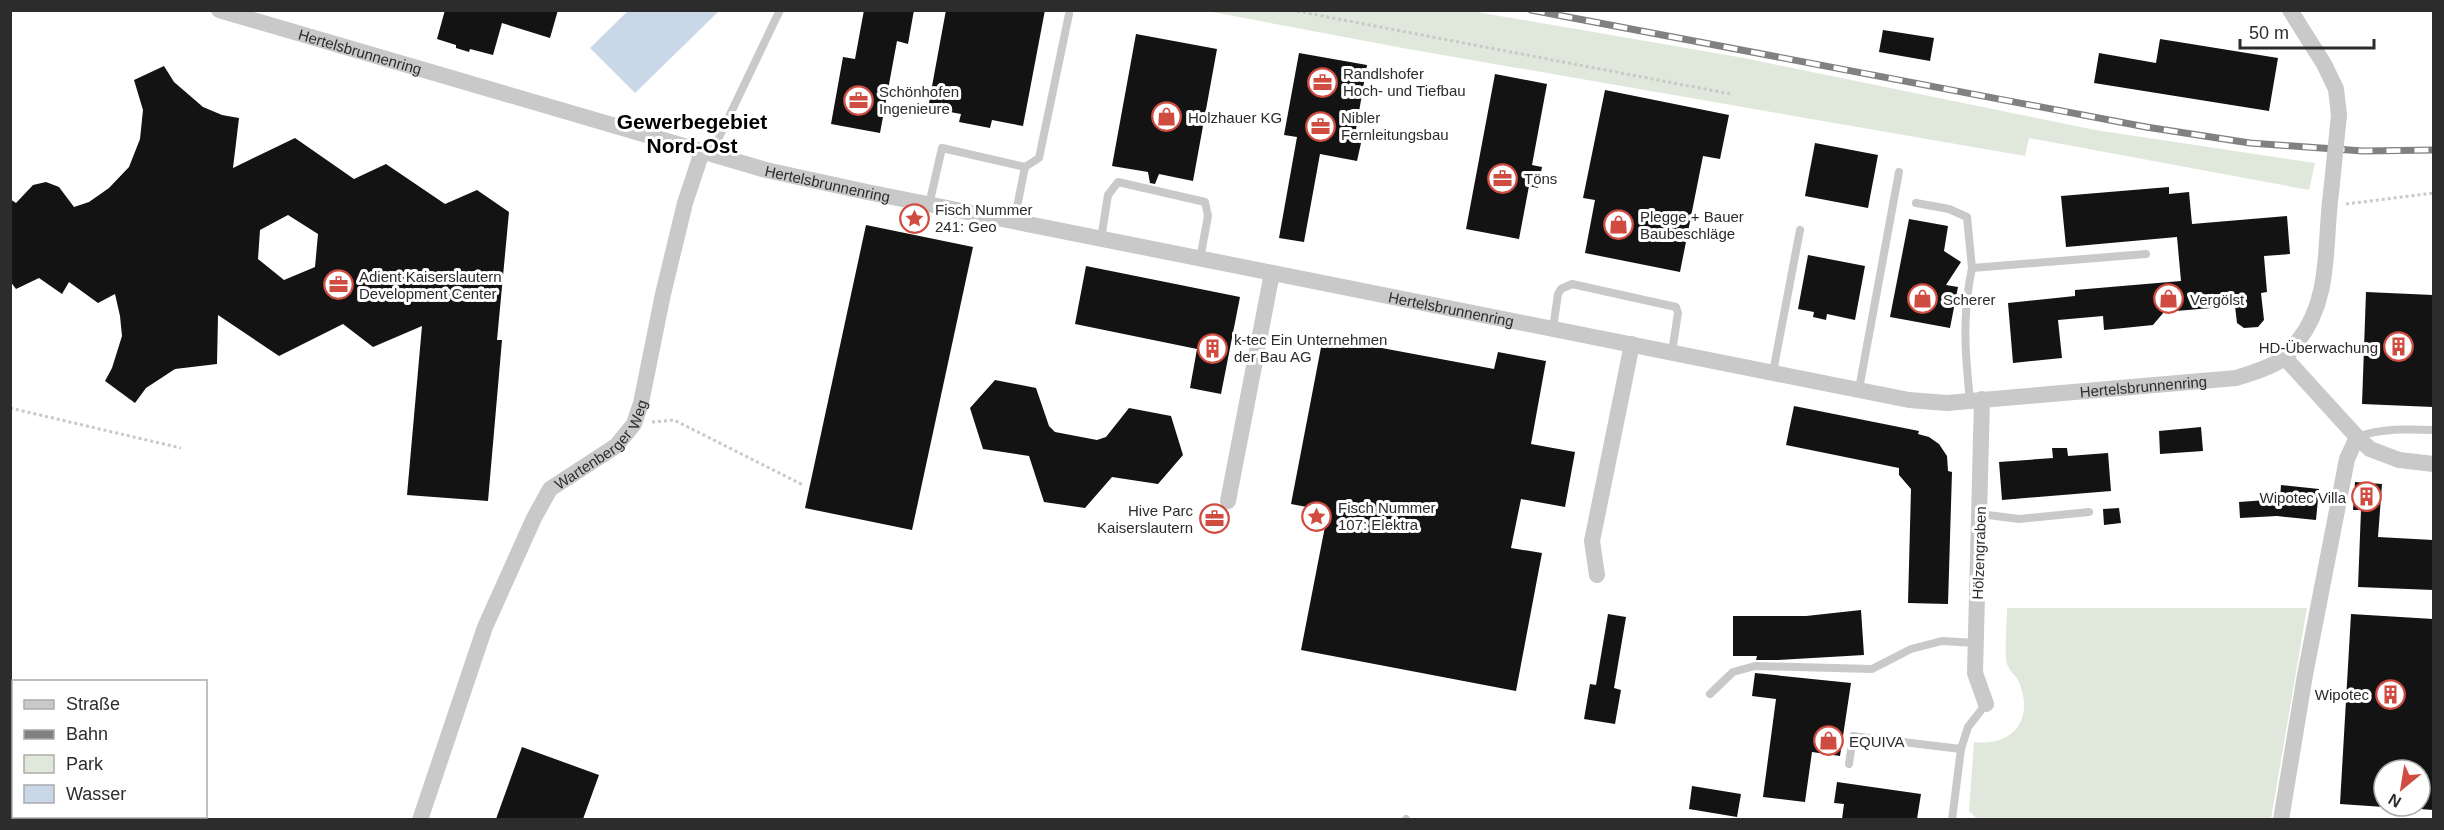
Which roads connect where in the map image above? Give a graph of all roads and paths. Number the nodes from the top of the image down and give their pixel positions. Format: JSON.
{"nodes":[{"id":1,"x":219,"y":10,"type":"edge"},
{"id":2,"x":780,"y":10,"type":"edge"},
{"id":3,"x":1291,"y":10,"type":"edge"},
{"id":4,"x":2290,"y":10,"type":"edge"},
{"id":5,"x":1069,"y":14,"type":"dead end"},
{"id":6,"x":1731,"y":94,"type":"dead end"},
{"id":7,"x":707,"y":153,"type":"junction"},
{"id":8,"x":1025,"y":167,"type":"junction"},
{"id":9,"x":1899,"y":172,"type":"dead end"},
{"id":10,"x":2433,"y":193,"type":"edge"},
{"id":11,"x":2330,"y":199,"type":"junction"},
{"id":12,"x":1916,"y":203,"type":"dead end"},
{"id":13,"x":929,"y":205,"type":"junction"},
{"id":14,"x":1014,"y":222,"type":"junction"},
{"id":15,"x":1800,"y":230,"type":"dead end"},
{"id":16,"x":1101,"y":239,"type":"junction"},
{"id":17,"x":2146,"y":254,"type":"dead end"},
{"id":18,"x":1200,"y":259,"type":"junction"},
{"id":19,"x":1972,"y":268,"type":"junction"},
{"id":20,"x":1272,"y":273,"type":"junction"},
{"id":21,"x":1553,"y":328,"type":"junction"},
{"id":22,"x":1632,"y":344,"type":"junction"},
{"id":23,"x":1672,"y":352,"type":"junction"},
{"id":24,"x":2285,"y":358,"type":"junction"},
{"id":25,"x":1773,"y":372,"type":"junction"},
{"id":26,"x":1858,"y":389,"type":"junction"},
{"id":27,"x":1976,"y":400,"type":"junction"},
{"id":28,"x":10,"y":408,"type":"edge"},
{"id":29,"x":634,"y":424,"type":"junction"},
{"id":30,"x":2433,"y":430,"type":"edge"},
{"id":31,"x":2356,"y":437,"type":"junction"},
{"id":32,"x":181,"y":448,"type":"dead end"},
{"id":33,"x":2433,"y":464,"type":"edge"},
{"id":34,"x":803,"y":485,"type":"dead end"},
{"id":35,"x":1228,"y":501,"type":"dead end"},
{"id":36,"x":2089,"y":512,"type":"dead end"},
{"id":37,"x":1980,"y":514,"type":"junction"},
{"id":38,"x":1597,"y":575,"type":"dead end"},
{"id":39,"x":1976,"y":643,"type":"junction"},
{"id":40,"x":1710,"y":694,"type":"dead end"},
{"id":41,"x":1986,"y":704,"type":"joint"},
{"id":42,"x":1961,"y":749,"type":"junction"},
{"id":43,"x":1850,"y":764,"type":"dead end"},
{"id":44,"x":420,"y":819,"type":"edge"},
{"id":45,"x":1952,"y":819,"type":"edge"},
{"id":46,"x":2281,"y":819,"type":"edge"}],
"edges":[{"from":1,"to":7,"type":"street","name":"Hertelsbrunnenring"},
{"from":2,"to":7,"type":"lane","name":"Wartenberger Weg"},
{"from":3,"to":6,"type":"path"},
{"from":4,"to":11,"type":"street","name":"Hertelsbrunnenring","bridge":true},
{"from":5,"to":8,"type":"lane"},
{"from":7,"to":13,"type":"street","name":"Hertelsbrunnenring"},
{"from":7,"to":29,"type":"street","name":"Wartenberger Weg"},
{"from":8,"to":13,"type":"lane"},
{"from":8,"to":14,"type":"lane"},
{"from":9,"to":26,"type":"lane"},
{"from":10,"to":11,"type":"path"},
{"from":11,"to":24,"type":"street","name":"Hertelsbrunnenring"},
{"from":12,"to":19,"type":"lane"},
{"from":13,"to":14,"type":"street","name":"Hertelsbrunnenring"},
{"from":14,"to":16,"type":"street","name":"Hertelsbrunnenring"},
{"from":15,"to":25,"type":"lane"},
{"from":16,"to":18,"type":"street","name":"Hertelsbrunnenring"},
{"from":16,"to":18,"type":"lane"},
{"from":17,"to":19,"type":"lane"},
{"from":18,"to":20,"type":"street","name":"Hertelsbrunnenring"},
{"from":19,"to":27,"type":"lane"},
{"from":20,"to":21,"type":"street","name":"Hertelsbrunnenring"},
{"from":20,"to":35,"type":"street"},
{"from":21,"to":22,"type":"street","name":"Hertelsbrunnenring"},
{"from":21,"to":23,"type":"lane"},
{"from":22,"to":23,"type":"street","name":"Hertelsbrunnenring"},
{"from":22,"to":38,"type":"street"},
{"from":23,"to":25,"type":"street","name":"Hertelsbrunnenring"},
{"from":24,"to":27,"type":"street","name":"Hertelsbrunnenring"},
{"from":24,"to":31,"type":"street"},
{"from":25,"to":26,"type":"street","name":"Hertelsbrunnenring"},
{"from":26,"to":27,"type":"street","name":"Hertelsbrunnenring"},
{"from":27,"to":37,"type":"street","name":"Hölzengraben"},
{"from":28,"to":32,"type":"path"},
{"from":29,"to":34,"type":"path"},
{"from":29,"to":44,"type":"street","name":"Wartenberger Weg"},
{"from":30,"to":31,"type":"lane"},
{"from":31,"to":33,"type":"street"},
{"from":31,"to":46,"type":"street"},
{"from":36,"to":37,"type":"lane"},
{"from":37,"to":39,"type":"street","name":"Hölzengraben"},
{"from":39,"to":40,"type":"lane"},
{"from":39,"to":41,"type":"street","name":"Hölzengraben"},
{"from":41,"to":42,"type":"lane"},
{"from":42,"to":43,"type":"lane"},
{"from":42,"to":45,"type":"lane"}]}
